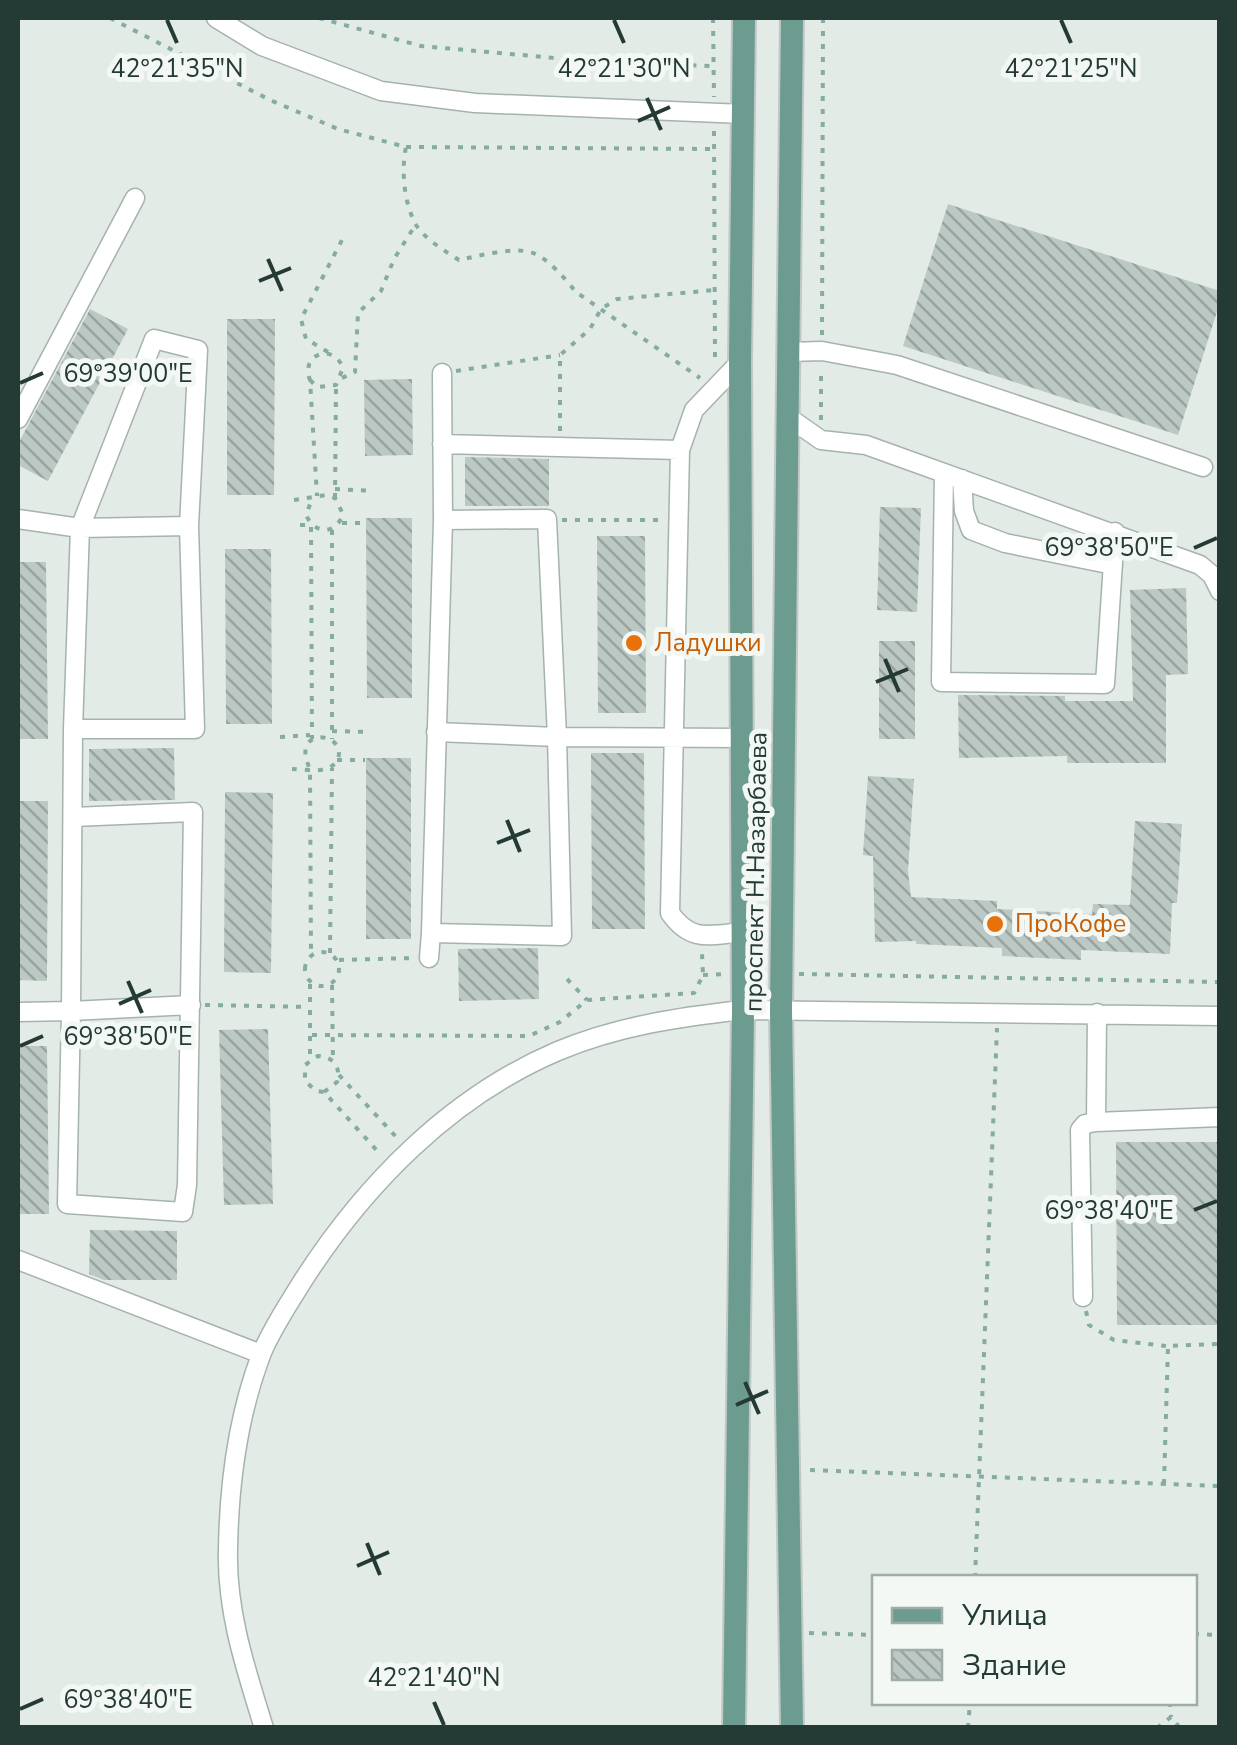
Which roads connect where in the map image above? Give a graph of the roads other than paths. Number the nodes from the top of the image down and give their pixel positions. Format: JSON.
{"nodes":[{"id":1,"x":216,"y":18,"type":"edge"},
{"id":2,"x":744,"y":18,"type":"edge"},
{"id":3,"x":792,"y":18,"type":"edge"},
{"id":4,"x":744,"y":114,"type":"junction"},
{"id":5,"x":135,"y":198,"type":"dead end"},
{"id":6,"x":788,"y":352,"type":"junction"},
{"id":7,"x":740,"y":362,"type":"junction"},
{"id":8,"x":442,"y":373,"type":"road end"},
{"id":9,"x":788,"y":417,"type":"junction"},
{"id":10,"x":18,"y":419,"type":"edge"},
{"id":11,"x":442,"y":444,"type":"junction"},
{"id":12,"x":680,"y":450,"type":"junction"},
{"id":13,"x":1203,"y":467,"type":"dead end"},
{"id":14,"x":953,"y":476,"type":"junction"},
{"id":15,"x":18,"y":518,"type":"edge"},
{"id":16,"x":442,"y":520,"type":"junction"},
{"id":17,"x":189,"y":526,"type":"junction"},
{"id":18,"x":80,"y":528,"type":"junction"},
{"id":19,"x":1115,"y":532,"type":"junction"},
{"id":20,"x":1113,"y":565,"type":"junction"},
{"id":21,"x":1220,"y":591,"type":"edge"},
{"id":22,"x":73,"y":729,"type":"junction"},
{"id":23,"x":436,"y":732,"type":"junction"},
{"id":24,"x":557,"y":737,"type":"junction"},
{"id":25,"x":674,"y":738,"type":"junction"},
{"id":26,"x":743,"y":738,"type":"junction"},
{"id":27,"x":73,"y":817,"type":"junction"},
{"id":28,"x":743,"y":932,"type":"junction"},
{"id":29,"x":431,"y":933,"type":"junction"},
{"id":30,"x":429,"y":958,"type":"road end"},
{"id":31,"x":191,"y":1005,"type":"junction"},
{"id":32,"x":743,"y":1010,"type":"junction"},
{"id":33,"x":781,"y":1010,"type":"junction"},
{"id":34,"x":71,"y":1011,"type":"junction"},
{"id":35,"x":18,"y":1012,"type":"edge"},
{"id":36,"x":1097,"y":1013,"type":"junction"},
{"id":37,"x":1220,"y":1016,"type":"edge"},
{"id":38,"x":1220,"y":1117,"type":"edge"},
{"id":39,"x":1096,"y":1122,"type":"junction"},
{"id":40,"x":18,"y":1260,"type":"edge"},
{"id":41,"x":1084,"y":1297,"type":"road end"},
{"id":42,"x":261,"y":1354,"type":"junction"},
{"id":43,"x":264,"y":1728,"type":"edge"},
{"id":44,"x":734,"y":1728,"type":"edge"},
{"id":45,"x":792,"y":1728,"type":"edge"}],
"edges":[{"from":1,"to":4,"type":"street"},
{"from":2,"to":4,"type":"main road","name":"проспект Н.Назарбаева"},
{"from":3,"to":6,"type":"main road","name":"проспект Н.Назарбаева"},
{"from":4,"to":7,"type":"main road","name":"проспект Н.Назарбаева"},
{"from":5,"to":10,"type":"street"},
{"from":6,"to":9,"type":"main road","name":"проспект Н.Назарбаева"},
{"from":6,"to":13,"type":"street"},
{"from":7,"to":12,"type":"street"},
{"from":7,"to":26,"type":"main road","name":"проспект Н.Назарбаева"},
{"from":8,"to":11,"type":"street"},
{"from":9,"to":14,"type":"street"},
{"from":9,"to":33,"type":"main road","name":"проспект Н.Назарбаева"},
{"from":11,"to":12,"type":"street"},
{"from":11,"to":16,"type":"street"},
{"from":12,"to":25,"type":"street"},
{"from":14,"to":19,"type":"street"},
{"from":14,"to":20,"type":"street"},
{"from":14,"to":20,"type":"street"},
{"from":15,"to":18,"type":"street"},
{"from":16,"to":23,"type":"street"},
{"from":16,"to":24,"type":"street"},
{"from":17,"to":18,"type":"street"},
{"from":17,"to":18,"type":"street"},
{"from":17,"to":22,"type":"street"},
{"from":18,"to":22,"type":"street"},
{"from":19,"to":20,"type":"street"},
{"from":19,"to":21,"type":"street"},
{"from":22,"to":27,"type":"street"},
{"from":23,"to":24,"type":"street"},
{"from":23,"to":29,"type":"street"},
{"from":24,"to":25,"type":"street"},
{"from":24,"to":29,"type":"street"},
{"from":25,"to":26,"type":"street"},
{"from":25,"to":28,"type":"street"},
{"from":26,"to":28,"type":"main road","name":"проспект Н.Назарбаева"},
{"from":27,"to":31,"type":"street"},
{"from":27,"to":34,"type":"street"},
{"from":28,"to":32,"type":"main road","name":"проспект Н.Назарбаева"},
{"from":29,"to":30,"type":"street"},
{"from":31,"to":34,"type":"street"},
{"from":31,"to":34,"type":"street"},
{"from":32,"to":33,"type":"street"},
{"from":32,"to":42,"type":"street"},
{"from":32,"to":44,"type":"main road","name":"проспект Н.Назарбаева"},
{"from":33,"to":36,"type":"street"},
{"from":33,"to":45,"type":"main road","name":"проспект Н.Назарбаева"},
{"from":34,"to":35,"type":"street"},
{"from":36,"to":37,"type":"street"},
{"from":36,"to":39,"type":"street"},
{"from":38,"to":39,"type":"street"},
{"from":39,"to":41,"type":"street"},
{"from":40,"to":42,"type":"street"},
{"from":42,"to":43,"type":"street"}]}
